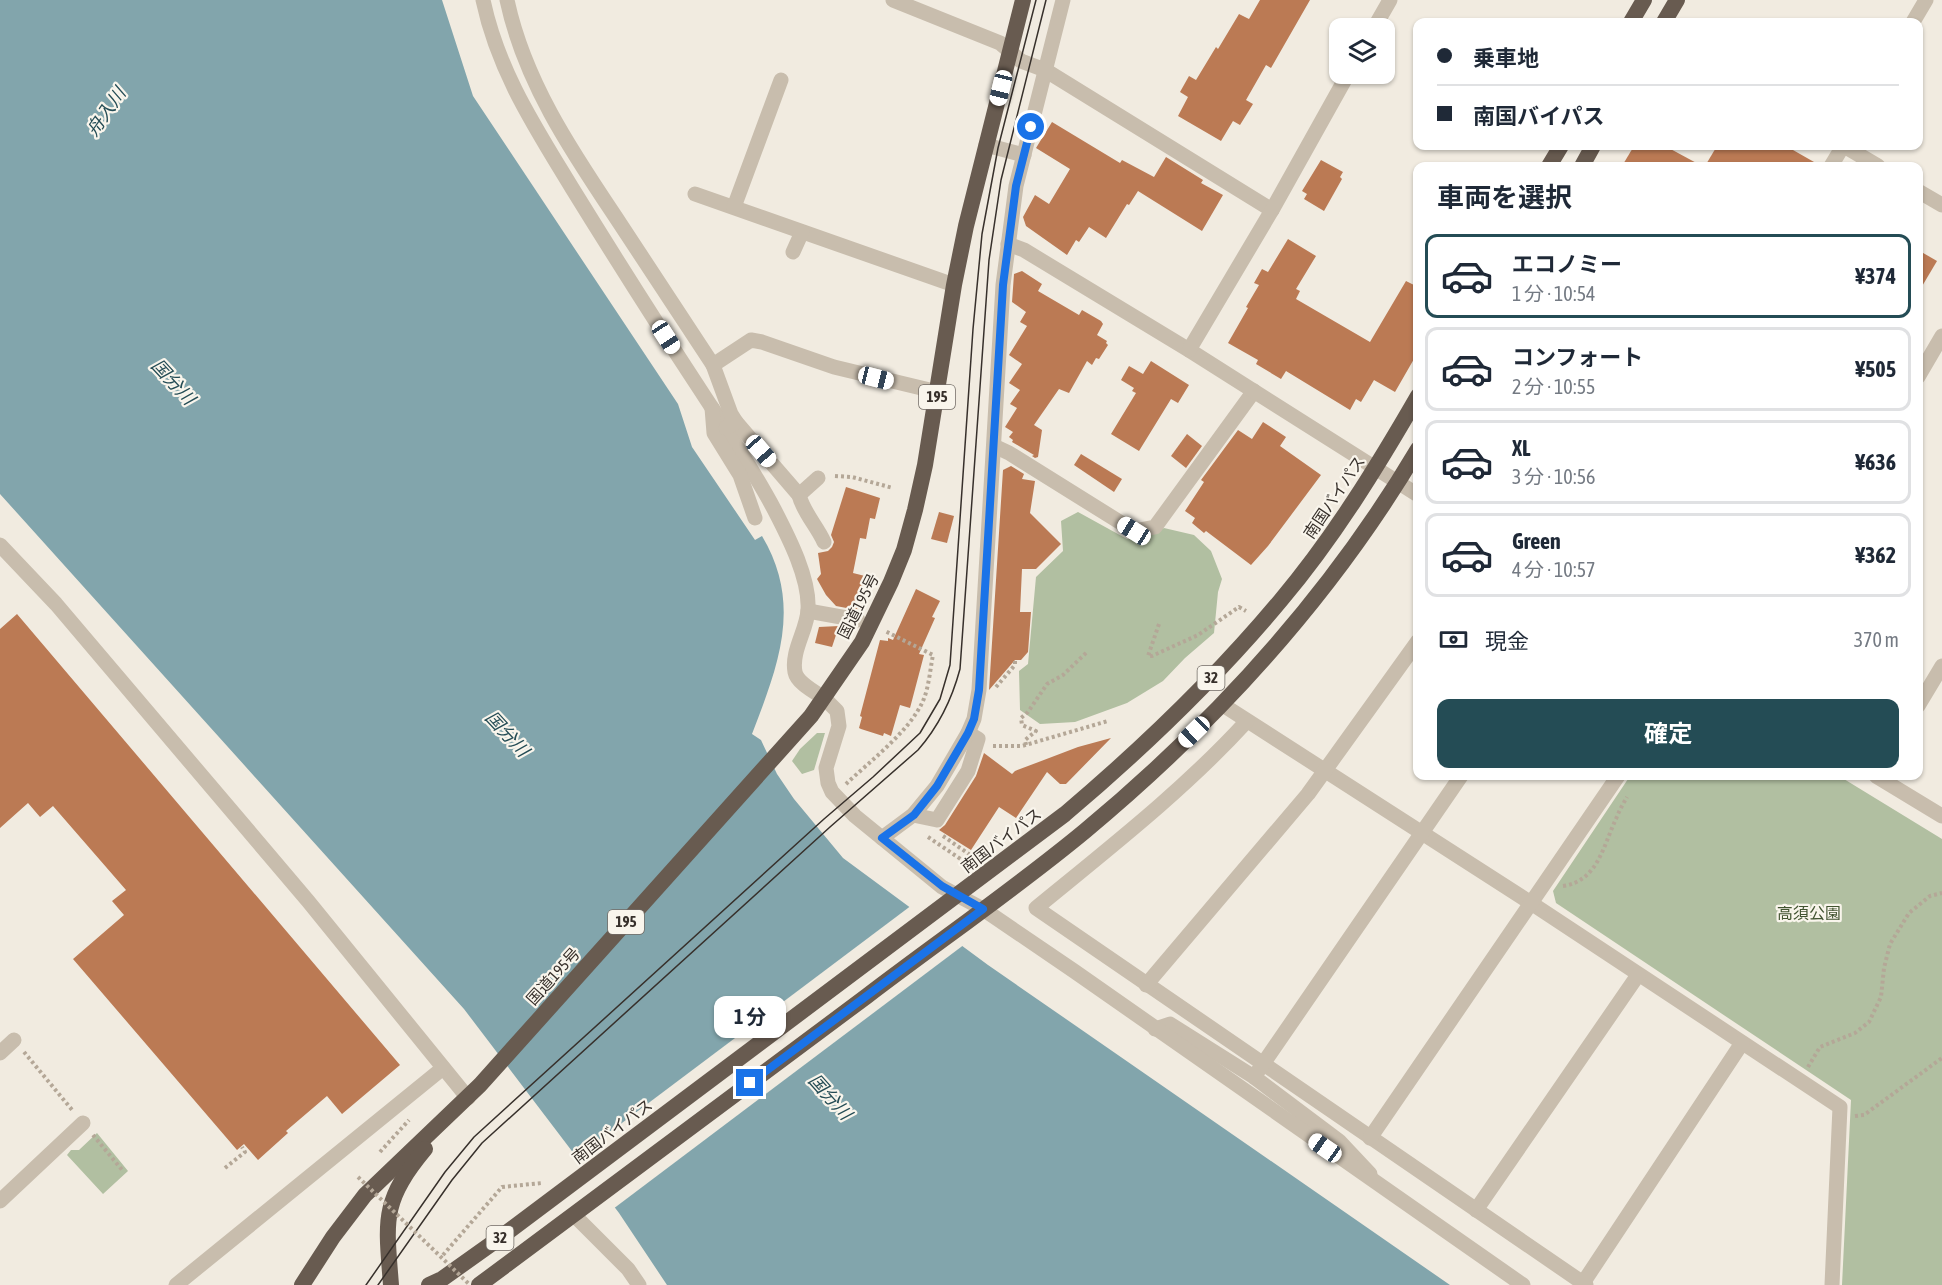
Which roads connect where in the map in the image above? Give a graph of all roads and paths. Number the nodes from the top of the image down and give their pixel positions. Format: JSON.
{"nodes":[{"id":1,"x":483,"y":0,"type":"edge"},
{"id":2,"x":507,"y":0,"type":"edge"},
{"id":3,"x":893,"y":0,"type":"edge"},
{"id":4,"x":1023,"y":0,"type":"edge"},
{"id":5,"x":1062,"y":0,"type":"edge"},
{"id":6,"x":1389,"y":0,"type":"edge"},
{"id":7,"x":1644,"y":0,"type":"edge"},
{"id":8,"x":1677,"y":0,"type":"edge"},
{"id":9,"x":1926,"y":0,"type":"edge"},
{"id":10,"x":915,"y":4,"type":"edge"},
{"id":11,"x":1379,"y":18,"type":"edge"},
{"id":12,"x":1633,"y":18,"type":"edge"},
{"id":13,"x":1666,"y":18,"type":"edge"},
{"id":14,"x":1915,"y":18,"type":"edge"},
{"id":15,"x":1010,"y":51,"type":"junction"},
{"id":16,"x":1045,"y":70,"type":"junction"},
{"id":17,"x":780,"y":80,"type":"dead end"},
{"id":18,"x":1342,"y":84,"type":"edge"},
{"id":19,"x":986,"y":145,"type":"junction"},
{"id":20,"x":1851,"y":150,"type":"edge"},
{"id":21,"x":1024,"y":155,"type":"junction"},
{"id":22,"x":1871,"y":162,"type":"edge"},
{"id":23,"x":695,"y":194,"type":"dead end"},
{"id":24,"x":1923,"y":194,"type":"edge"},
{"id":25,"x":1942,"y":205,"type":"edge"},
{"id":26,"x":734,"y":207,"type":"junction"},
{"id":27,"x":1272,"y":210,"type":"junction"},
{"id":28,"x":802,"y":232,"type":"junction"},
{"id":29,"x":1008,"y":244,"type":"junction"},
{"id":30,"x":793,"y":252,"type":"dead end"},
{"id":31,"x":954,"y":285,"type":"junction"},
{"id":32,"x":1942,"y":336,"type":"edge"},
{"id":33,"x":1189,"y":350,"type":"junction"},
{"id":34,"x":713,"y":365,"type":"junction"},
{"id":35,"x":1923,"y":368,"type":"edge"},
{"id":36,"x":938,"y":392,"type":"junction"},
{"id":37,"x":1254,"y":392,"type":"junction"},
{"id":38,"x":1413,"y":404,"type":"edge"},
{"id":39,"x":712,"y":408,"type":"junction"},
{"id":40,"x":731,"y":425,"type":"junction"},
{"id":41,"x":994,"y":446,"type":"junction"},
{"id":42,"x":1413,"y":458,"type":"edge"},
{"id":43,"x":1375,"y":469,"type":"junction"},
{"id":44,"x":824,"y":478,"type":"joint"},
{"id":45,"x":1398,"y":483,"type":"junction"},
{"id":46,"x":893,"y":488,"type":"dead end"},
{"id":47,"x":1413,"y":492,"type":"edge"},
{"id":48,"x":799,"y":495,"type":"junction"},
{"id":49,"x":755,"y":518,"type":"dead end"},
{"id":50,"x":824,"y":542,"type":"dead end"},
{"id":51,"x":0,"y":544,"type":"edge"},
{"id":52,"x":808,"y":611,"type":"junction"},
{"id":53,"x":1245,"y":611,"type":"dead end"},
{"id":54,"x":858,"y":620,"type":"dead end"},
{"id":55,"x":1159,"y":624,"type":"dead end"},
{"id":56,"x":881,"y":629,"type":"dead end"},
{"id":57,"x":1413,"y":648,"type":"edge"},
{"id":58,"x":1088,"y":651,"type":"dead end"},
{"id":59,"x":1015,"y":661,"type":"dead end"},
{"id":60,"x":1942,"y":666,"type":"edge"},
{"id":61,"x":979,"y":690,"type":"junction"},
{"id":62,"x":824,"y":698,"type":"junction"},
{"id":63,"x":1923,"y":698,"type":"edge"},
{"id":64,"x":1223,"y":705,"type":"junction"},
{"id":65,"x":1108,"y":721,"type":"dead end"},
{"id":66,"x":1247,"y":721,"type":"junction"},
{"id":67,"x":973,"y":736,"type":"junction"},
{"id":68,"x":1026,"y":745,"type":"junction"},
{"id":69,"x":1324,"y":771,"type":"junction"},
{"id":70,"x":1458,"y":780,"type":"edge"},
{"id":71,"x":1615,"y":780,"type":"edge"},
{"id":72,"x":1884,"y":780,"type":"edge"},
{"id":73,"x":1629,"y":793,"type":"dead end"},
{"id":74,"x":835,"y":795,"type":"junction"},
{"id":75,"x":1942,"y":816,"type":"edge"},
{"id":76,"x":909,"y":818,"type":"junction"},
{"id":77,"x":937,"y":820,"type":"junction"},
{"id":78,"x":1421,"y":834,"type":"junction"},
{"id":79,"x":882,"y":838,"type":"junction"},
{"id":80,"x":979,"y":861,"type":"dead end"},
{"id":81,"x":965,"y":862,"type":"dead end"},
{"id":82,"x":1540,"y":889,"type":"junction"},
{"id":83,"x":1942,"y":893,"type":"edge"},
{"id":84,"x":951,"y":899,"type":"junction"},
{"id":85,"x":1531,"y":903,"type":"junction"},
{"id":86,"x":976,"y":913,"type":"junction"},
{"id":87,"x":1638,"y":975,"type":"junction"},
{"id":88,"x":1146,"y":985,"type":"junction"},
{"id":89,"x":1155,"y":1029,"type":"junction"},
{"id":90,"x":14,"y":1040,"type":"joint"},
{"id":91,"x":1742,"y":1043,"type":"junction"},
{"id":92,"x":0,"y":1053,"type":"edge"},
{"id":93,"x":1942,"y":1058,"type":"edge"},
{"id":94,"x":443,"y":1068,"type":"junction"},
{"id":95,"x":1258,"y":1070,"type":"junction"},
{"id":96,"x":1800,"y":1081,"type":"junction"},
{"id":97,"x":468,"y":1098,"type":"junction"},
{"id":98,"x":412,"y":1117,"type":"dead end"},
{"id":99,"x":1840,"y":1118,"type":"junction"},
{"id":100,"x":83,"y":1123,"type":"junction"},
{"id":101,"x":1370,"y":1138,"type":"junction"},
{"id":102,"x":242,"y":1148,"type":"dead end"},
{"id":103,"x":374,"y":1160,"type":"dead end"},
{"id":104,"x":225,"y":1168,"type":"dead end"},
{"id":105,"x":366,"y":1168,"type":"dead end"},
{"id":106,"x":123,"y":1171,"type":"dead end"},
{"id":107,"x":547,"y":1182,"type":"dead end"},
{"id":108,"x":1382,"y":1188,"type":"junction"},
{"id":109,"x":0,"y":1201,"type":"edge"},
{"id":110,"x":1476,"y":1210,"type":"junction"},
{"id":111,"x":580,"y":1211,"type":"junction"},
{"id":112,"x":441,"y":1257,"type":"junction"},
{"id":113,"x":1585,"y":1284,"type":"edge"},
{"id":114,"x":176,"y":1285,"type":"edge"},
{"id":115,"x":302,"y":1285,"type":"edge"},
{"id":116,"x":391,"y":1285,"type":"edge"},
{"id":117,"x":429,"y":1285,"type":"edge"},
{"id":118,"x":470,"y":1285,"type":"edge"},
{"id":119,"x":479,"y":1285,"type":"edge"},
{"id":120,"x":639,"y":1285,"type":"edge"},
{"id":121,"x":1523,"y":1285,"type":"edge"},
{"id":122,"x":1832,"y":1285,"type":"edge"}],
"edges":[{"from":1,"to":39,"type":"street"},
{"from":2,"to":34,"type":"street"},
{"from":3,"to":10,"type":"street"},
{"from":4,"to":15,"type":"highway","name":"国道195号","number":"195"},
{"from":5,"to":16,"type":"street"},
{"from":6,"to":11,"type":"street"},
{"from":7,"to":12,"type":"highway"},
{"from":8,"to":13,"type":"highway"},
{"from":9,"to":14,"type":"street"},
{"from":10,"to":15,"type":"street"},
{"from":15,"to":16,"type":"street"},
{"from":15,"to":19,"type":"highway","name":"国道195号","number":"195"},
{"from":16,"to":21,"type":"street"},
{"from":16,"to":27,"type":"street"},
{"from":17,"to":26,"type":"street"},
{"from":18,"to":27,"type":"street"},
{"from":19,"to":21,"type":"street"},
{"from":19,"to":31,"type":"highway","name":"国道195号","number":"195"},
{"from":20,"to":22,"type":"street"},
{"from":21,"to":29,"type":"street"},
{"from":23,"to":26,"type":"street"},
{"from":24,"to":25,"type":"street"},
{"from":26,"to":28,"type":"street"},
{"from":27,"to":33,"type":"street"},
{"from":28,"to":30,"type":"street"},
{"from":28,"to":31,"type":"street"},
{"from":29,"to":33,"type":"street"},
{"from":29,"to":41,"type":"street"},
{"from":31,"to":36,"type":"highway","name":"国道195号","number":"195"},
{"from":32,"to":35,"type":"street"},
{"from":33,"to":37,"type":"street"},
{"from":34,"to":36,"type":"street"},
{"from":34,"to":40,"type":"street"},
{"from":36,"to":62,"type":"highway","name":"国道195号","number":"195"},
{"from":37,"to":41,"type":"street"},
{"from":37,"to":43,"type":"street"},
{"from":38,"to":43,"type":"highway","name":"南国バイパス","number":"32"},
{"from":39,"to":40,"type":"street"},
{"from":39,"to":49,"type":"street"},
{"from":40,"to":48,"type":"street"},
{"from":40,"to":52,"type":"street"},
{"from":41,"to":61,"type":"street"},
{"from":42,"to":45,"type":"highway","number":"32"},
{"from":43,"to":45,"type":"street"},
{"from":43,"to":84,"type":"highway","name":"南国バイパス","number":"32"},
{"from":44,"to":46,"type":"path"},
{"from":44,"to":48,"type":"street"},
{"from":45,"to":47,"type":"street"},
{"from":45,"to":64,"type":"highway","number":"32"},
{"from":48,"to":50,"type":"street"},
{"from":51,"to":94,"type":"street"},
{"from":52,"to":54,"type":"street"},
{"from":52,"to":62,"type":"street"},
{"from":53,"to":55,"type":"path"},
{"from":56,"to":74,"type":"path"},
{"from":57,"to":69,"type":"street"},
{"from":58,"to":68,"type":"path"},
{"from":59,"to":61,"type":"path"},
{"from":60,"to":63,"type":"street"},
{"from":61,"to":67,"type":"street"},
{"from":62,"to":74,"type":"street"},
{"from":62,"to":97,"type":"highway","name":"国道195号","number":"195"},
{"from":64,"to":66,"type":"street"},
{"from":64,"to":86,"type":"highway","number":"32"},
{"from":65,"to":68,"type":"path"},
{"from":66,"to":69,"type":"street"},
{"from":66,"to":88,"type":"street"},
{"from":67,"to":68,"type":"path"},
{"from":67,"to":76,"type":"street"},
{"from":67,"to":77,"type":"street"},
{"from":69,"to":78,"type":"street"},
{"from":69,"to":88,"type":"street"},
{"from":70,"to":78,"type":"street"},
{"from":71,"to":82,"type":"street"},
{"from":72,"to":75,"type":"street"},
{"from":73,"to":82,"type":"path"},
{"from":74,"to":79,"type":"street"},
{"from":76,"to":77,"type":"street"},
{"from":76,"to":79,"type":"street"},
{"from":76,"to":81,"type":"path"},
{"from":77,"to":80,"type":"path"},
{"from":78,"to":85,"type":"street"},
{"from":78,"to":95,"type":"street"},
{"from":79,"to":84,"type":"street"},
{"from":82,"to":85,"type":"street"},
{"from":83,"to":96,"type":"path"},
{"from":84,"to":86,"type":"street"},
{"from":84,"to":117,"type":"highway","name":"南国バイパス","number":"32"},
{"from":85,"to":87,"type":"street"},
{"from":85,"to":101,"type":"street"},
{"from":86,"to":89,"type":"street"},
{"from":86,"to":111,"type":"highway","number":"32"},
{"from":87,"to":91,"type":"street"},
{"from":87,"to":110,"type":"street"},
{"from":88,"to":95,"type":"street"},
{"from":89,"to":95,"type":"street"},
{"from":89,"to":108,"type":"street"},
{"from":90,"to":92,"type":"street"},
{"from":90,"to":100,"type":"path"},
{"from":91,"to":96,"type":"street"},
{"from":91,"to":113,"type":"street"},
{"from":93,"to":99,"type":"path"},
{"from":94,"to":97,"type":"street"},
{"from":94,"to":114,"type":"street"},
{"from":95,"to":101,"type":"street"},
{"from":95,"to":108,"type":"street"},
{"from":96,"to":99,"type":"street"},
{"from":97,"to":115,"type":"highway","name":"国道195号","number":"195"},
{"from":97,"to":116,"type":"highway","name":"国道195号","number":"195"},
{"from":98,"to":103,"type":"path"},
{"from":99,"to":122,"type":"street"},
{"from":100,"to":106,"type":"path"},
{"from":100,"to":109,"type":"street"},
{"from":101,"to":110,"type":"street"},
{"from":102,"to":104,"type":"path"},
{"from":105,"to":112,"type":"path","bridge":true},
{"from":107,"to":112,"type":"path"},
{"from":108,"to":121,"type":"street"},
{"from":110,"to":113,"type":"street"},
{"from":111,"to":119,"type":"highway","number":"32"},
{"from":111,"to":120,"type":"street"},
{"from":112,"to":118,"type":"path","bridge":true}]}
